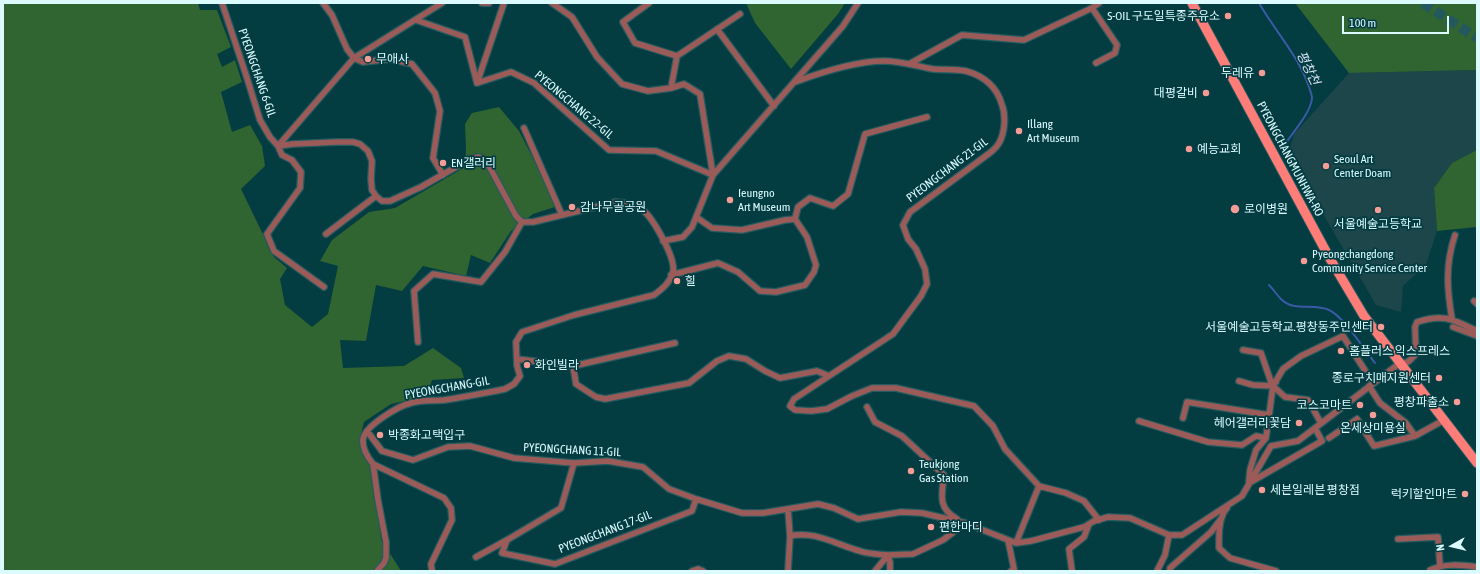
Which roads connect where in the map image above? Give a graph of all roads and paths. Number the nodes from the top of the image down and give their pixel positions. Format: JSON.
{"nodes":[{"id":1,"x":222,"y":3,"type":"edge"},
{"id":2,"x":323,"y":3,"type":"edge"},
{"id":3,"x":442,"y":3,"type":"edge"},
{"id":4,"x":482,"y":3,"type":"edge"},
{"id":5,"x":489,"y":3,"type":"edge"},
{"id":6,"x":504,"y":3,"type":"edge"},
{"id":7,"x":552,"y":3,"type":"edge"},
{"id":8,"x":649,"y":3,"type":"edge"},
{"id":9,"x":858,"y":3,"type":"edge"},
{"id":10,"x":1099,"y":3,"type":"edge"},
{"id":11,"x":1192,"y":3,"type":"edge"},
{"id":12,"x":1092,"y":8,"type":"junction"},
{"id":13,"x":740,"y":14,"type":"dead end"},
{"id":14,"x":416,"y":20,"type":"junction"},
{"id":15,"x":716,"y":29,"type":"junction"},
{"id":16,"x":677,"y":56,"type":"junction"},
{"id":17,"x":354,"y":58,"type":"junction"},
{"id":18,"x":911,"y":63,"type":"junction"},
{"id":19,"x":1096,"y":63,"type":"dead end"},
{"id":20,"x":795,"y":82,"type":"junction"},
{"id":21,"x":477,"y":83,"type":"junction"},
{"id":22,"x":671,"y":88,"type":"junction"},
{"id":23,"x":774,"y":106,"type":"junction"},
{"id":24,"x":927,"y":117,"type":"dead end"},
{"id":25,"x":524,"y":128,"type":"dead end"},
{"id":26,"x":278,"y":146,"type":"junction"},
{"id":27,"x":443,"y":174,"type":"junction"},
{"id":28,"x":713,"y":175,"type":"junction"},
{"id":29,"x":376,"y":196,"type":"junction"},
{"id":30,"x":562,"y":214,"type":"junction"},
{"id":31,"x":696,"y":217,"type":"junction"},
{"id":32,"x":795,"y":219,"type":"junction"},
{"id":33,"x":522,"y":222,"type":"junction"},
{"id":34,"x":326,"y":234,"type":"dead end"},
{"id":35,"x":1455,"y":236,"type":"dead end"},
{"id":36,"x":663,"y":241,"type":"junction"},
{"id":37,"x":671,"y":275,"type":"junction"},
{"id":38,"x":324,"y":287,"type":"dead end"},
{"id":39,"x":1452,"y":319,"type":"junction"},
{"id":40,"x":1453,"y":327,"type":"dead end"},
{"id":41,"x":1477,"y":331,"type":"edge"},
{"id":42,"x":1477,"y":336,"type":"edge"},
{"id":43,"x":418,"y":342,"type":"dead end"},
{"id":44,"x":675,"y":343,"type":"dead end"},
{"id":45,"x":1243,"y":350,"type":"dead end"},
{"id":46,"x":517,"y":359,"type":"junction"},
{"id":47,"x":1401,"y":364,"type":"junction"},
{"id":48,"x":573,"y":366,"type":"junction"},
{"id":49,"x":829,"y":376,"type":"junction"},
{"id":50,"x":1239,"y":381,"type":"dead end"},
{"id":51,"x":1275,"y":384,"type":"junction"},
{"id":52,"x":1371,"y":385,"type":"junction"},
{"id":53,"x":867,"y":407,"type":"dead end"},
{"id":54,"x":1269,"y":415,"type":"junction"},
{"id":55,"x":1183,"y":418,"type":"dead end"},
{"id":56,"x":1444,"y":420,"type":"junction"},
{"id":57,"x":1139,"y":421,"type":"dead end"},
{"id":58,"x":1321,"y":424,"type":"junction"},
{"id":59,"x":1315,"y":428,"type":"junction"},
{"id":60,"x":367,"y":432,"type":"junction"},
{"id":61,"x":1415,"y":436,"type":"junction"},
{"id":62,"x":1266,"y":438,"type":"junction"},
{"id":63,"x":1329,"y":438,"type":"dead end"},
{"id":64,"x":1477,"y":462,"type":"edge"},
{"id":65,"x":574,"y":463,"type":"junction"},
{"id":66,"x":373,"y":464,"type":"junction"},
{"id":67,"x":1249,"y":483,"type":"junction"},
{"id":68,"x":1039,"y":486,"type":"junction"},
{"id":69,"x":696,"y":499,"type":"junction"},
{"id":70,"x":1233,"y":502,"type":"junction"},
{"id":71,"x":788,"y":509,"type":"junction"},
{"id":72,"x":1217,"y":512,"type":"junction"},
{"id":73,"x":1222,"y":518,"type":"junction"},
{"id":74,"x":1099,"y":520,"type":"junction"},
{"id":75,"x":965,"y":523,"type":"junction"},
{"id":76,"x":1090,"y":524,"type":"junction"},
{"id":77,"x":1169,"y":535,"type":"junction"},
{"id":78,"x":790,"y":536,"type":"junction"},
{"id":79,"x":1398,"y":539,"type":"dead end"},
{"id":80,"x":507,"y":540,"type":"junction"},
{"id":81,"x":1008,"y":540,"type":"junction"},
{"id":82,"x":1016,"y":543,"type":"junction"},
{"id":83,"x":888,"y":555,"type":"junction"},
{"id":84,"x":476,"y":556,"type":"dead end"},
{"id":85,"x":1440,"y":566,"type":"junction"},
{"id":86,"x":1477,"y":567,"type":"edge"},
{"id":87,"x":377,"y":571,"type":"edge"},
{"id":88,"x":432,"y":571,"type":"edge"},
{"id":89,"x":692,"y":571,"type":"edge"},
{"id":90,"x":703,"y":571,"type":"edge"},
{"id":91,"x":788,"y":571,"type":"edge"},
{"id":92,"x":875,"y":571,"type":"edge"},
{"id":93,"x":890,"y":571,"type":"edge"},
{"id":94,"x":1011,"y":571,"type":"edge"},
{"id":95,"x":1072,"y":571,"type":"edge"},
{"id":96,"x":1157,"y":571,"type":"edge"},
{"id":97,"x":1170,"y":571,"type":"edge"},
{"id":98,"x":1276,"y":571,"type":"edge"},
{"id":99,"x":1430,"y":571,"type":"edge"}],
"edges":[{"from":1,"to":26,"type":"street","name":"PYEONGCHANG 6-GIL"},
{"from":2,"to":17,"type":"street"},
{"from":3,"to":14,"type":"street"},
{"from":4,"to":5,"type":"street"},
{"from":6,"to":21,"type":"street"},
{"from":7,"to":22,"type":"street"},
{"from":8,"to":16,"type":"street"},
{"from":9,"to":20,"type":"street"},
{"from":10,"to":12,"type":"street"},
{"from":11,"to":47,"type":"main road","name":"PYEONGCHANGMUNHWA-RO"},
{"from":12,"to":18,"type":"street"},
{"from":12,"to":19,"type":"street"},
{"from":13,"to":15,"type":"street"},
{"from":14,"to":17,"type":"street"},
{"from":14,"to":21,"type":"street"},
{"from":15,"to":16,"type":"street"},
{"from":15,"to":23,"type":"street"},
{"from":16,"to":22,"type":"street"},
{"from":17,"to":26,"type":"street"},
{"from":17,"to":27,"type":"street"},
{"from":18,"to":20,"type":"street","name":"PYEONGCHANG 21-GIL"},
{"from":18,"to":49,"type":"street","name":"PYEONGCHANG 21-GIL"},
{"from":20,"to":23,"type":"street"},
{"from":21,"to":28,"type":"street","name":"PYEONGCHANG 22-GIL"},
{"from":22,"to":28,"type":"street"},
{"from":23,"to":28,"type":"street"},
{"from":24,"to":32,"type":"street"},
{"from":25,"to":30,"type":"street"},
{"from":26,"to":29,"type":"street"},
{"from":26,"to":38,"type":"street","name":"PYEONGCHANG 6-GIL"},
{"from":27,"to":29,"type":"street"},
{"from":27,"to":33,"type":"street"},
{"from":28,"to":31,"type":"street"},
{"from":29,"to":34,"type":"street"},
{"from":30,"to":33,"type":"street"},
{"from":30,"to":36,"type":"street"},
{"from":31,"to":32,"type":"street"},
{"from":31,"to":36,"type":"street"},
{"from":32,"to":37,"type":"street"},
{"from":33,"to":43,"type":"street"},
{"from":35,"to":39,"type":"street"},
{"from":36,"to":37,"type":"street"},
{"from":37,"to":46,"type":"street","name":"PYEONGCHANG-GIL"},
{"from":39,"to":41,"type":"street"},
{"from":39,"to":47,"type":"street"},
{"from":40,"to":42,"type":"street"},
{"from":44,"to":48,"type":"street"},
{"from":45,"to":51,"type":"street"},
{"from":46,"to":48,"type":"street"},
{"from":46,"to":60,"type":"street","name":"PYEONGCHANG-GIL"},
{"from":47,"to":52,"type":"street"},
{"from":47,"to":56,"type":"main road","name":"PYEONGCHANGMUNHWA-RO"},
{"from":48,"to":49,"type":"street"},
{"from":49,"to":68,"type":"street"},
{"from":50,"to":51,"type":"street"},
{"from":51,"to":52,"type":"street"},
{"from":51,"to":54,"type":"street"},
{"from":51,"to":58,"type":"street"},
{"from":52,"to":58,"type":"street"},
{"from":52,"to":61,"type":"street"},
{"from":53,"to":75,"type":"street","name":"PYEONGCHANG 11-GIL"},
{"from":54,"to":55,"type":"street"},
{"from":54,"to":62,"type":"street"},
{"from":56,"to":61,"type":"street"},
{"from":56,"to":64,"type":"main road","name":"PYEONGCHANGMUNHWA-RO"},
{"from":57,"to":62,"type":"street"},
{"from":58,"to":59,"type":"street"},
{"from":59,"to":67,"type":"street"},
{"from":59,"to":67,"type":"street"},
{"from":60,"to":65,"type":"street","name":"PYEONGCHANG 11-GIL"},
{"from":60,"to":66,"type":"street"},
{"from":61,"to":63,"type":"street"},
{"from":62,"to":67,"type":"street"},
{"from":65,"to":69,"type":"street","name":"PYEONGCHANG 11-GIL"},
{"from":65,"to":80,"type":"street"},
{"from":66,"to":87,"type":"street"},
{"from":66,"to":88,"type":"street"},
{"from":67,"to":70,"type":"street"},
{"from":68,"to":74,"type":"street"},
{"from":68,"to":82,"type":"street"},
{"from":69,"to":71,"type":"street","name":"PYEONGCHANG 11-GIL"},
{"from":69,"to":80,"type":"street","name":"PYEONGCHANG 17-GIL"},
{"from":70,"to":72,"type":"street"},
{"from":70,"to":73,"type":"street"},
{"from":71,"to":75,"type":"street","name":"PYEONGCHANG 11-GIL"},
{"from":71,"to":78,"type":"street"},
{"from":72,"to":73,"type":"street"},
{"from":72,"to":77,"type":"street"},
{"from":73,"to":97,"type":"street"},
{"from":73,"to":98,"type":"street"},
{"from":74,"to":76,"type":"street","name":"PYEONGCHANG 11-GIL"},
{"from":74,"to":77,"type":"street","name":"PYEONGCHANG 11-GIL"},
{"from":75,"to":81,"type":"street","name":"PYEONGCHANG 11-GIL"},
{"from":75,"to":83,"type":"street"},
{"from":76,"to":82,"type":"street","name":"PYEONGCHANG 11-GIL"},
{"from":76,"to":95,"type":"street"},
{"from":77,"to":96,"type":"street"},
{"from":78,"to":83,"type":"street"},
{"from":78,"to":91,"type":"street"},
{"from":79,"to":85,"type":"street"},
{"from":80,"to":84,"type":"street"},
{"from":81,"to":82,"type":"street","name":"PYEONGCHANG 11-GIL"},
{"from":81,"to":94,"type":"street"},
{"from":83,"to":92,"type":"street"},
{"from":83,"to":93,"type":"street"},
{"from":85,"to":86,"type":"street"},
{"from":85,"to":99,"type":"street"},
{"from":89,"to":90,"type":"street"}]}
